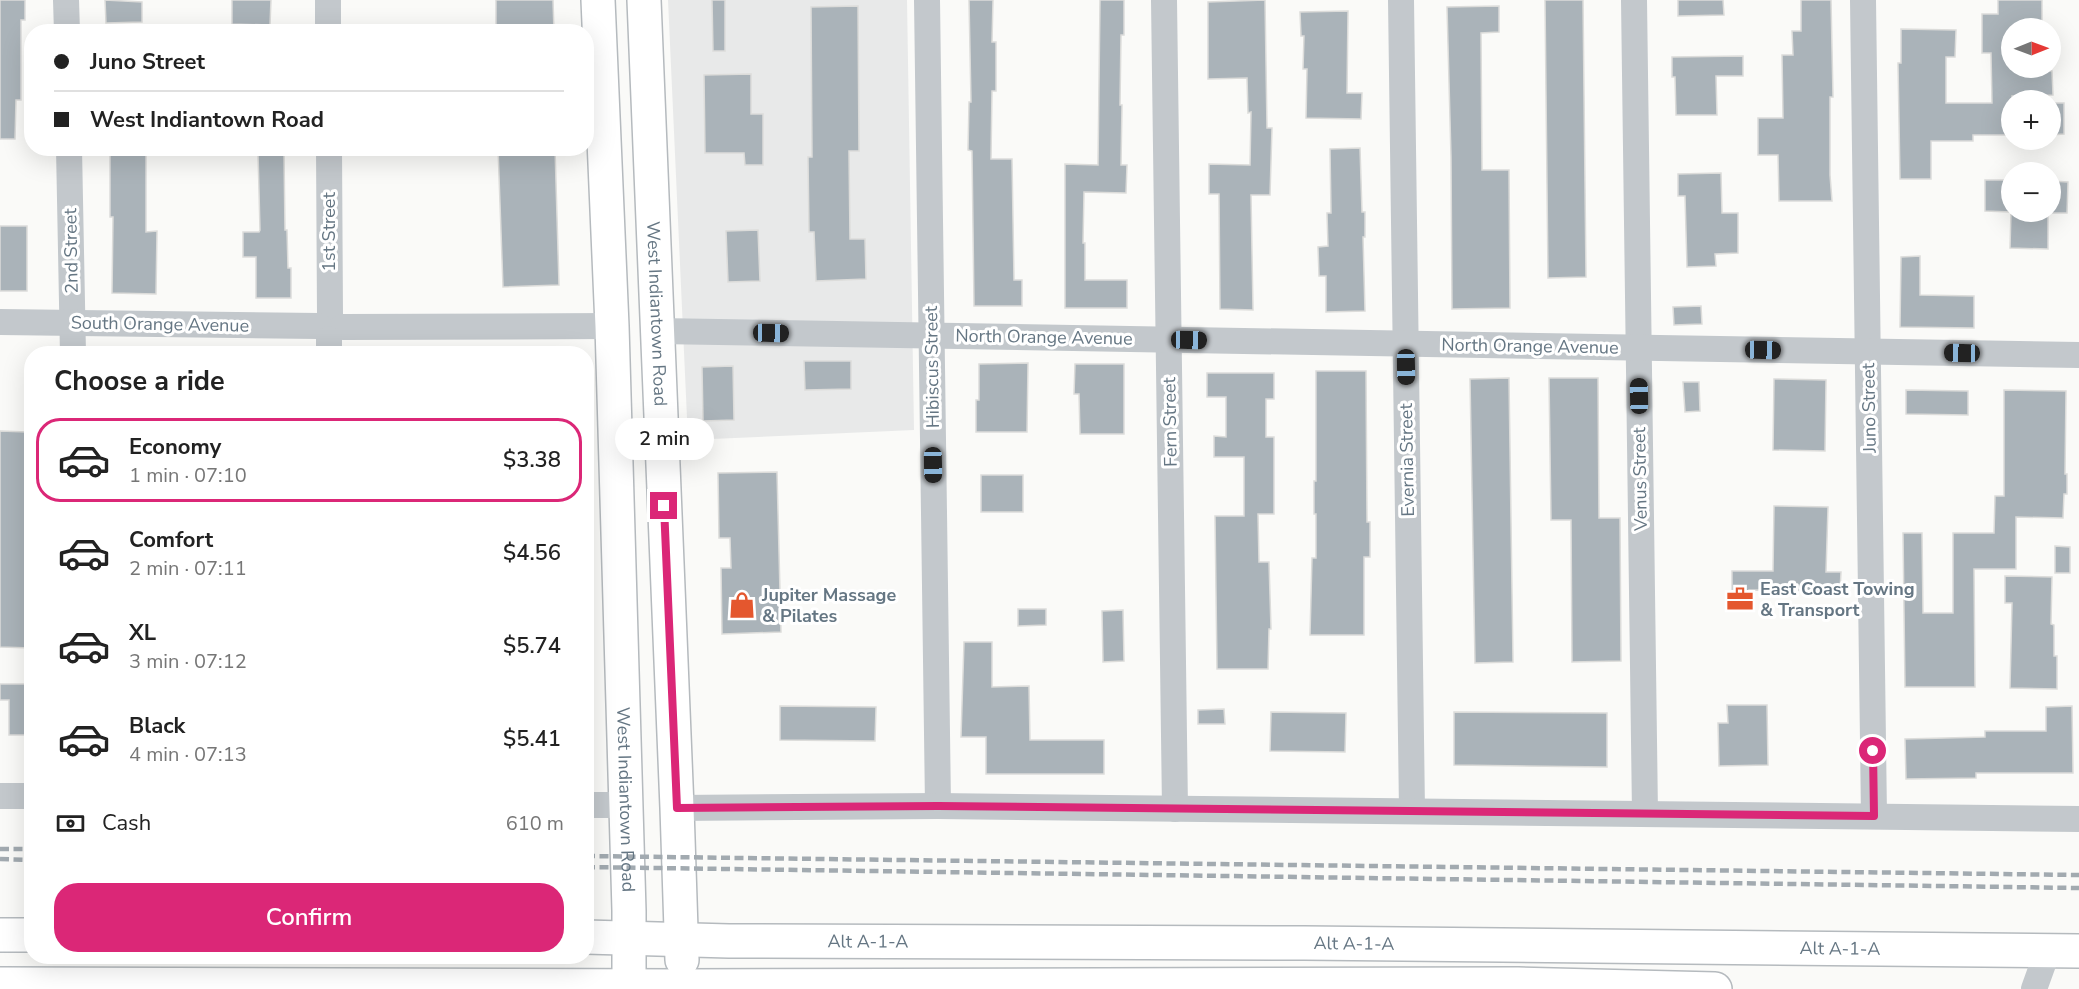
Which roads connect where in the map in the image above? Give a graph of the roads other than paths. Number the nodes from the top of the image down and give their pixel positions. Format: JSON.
{"nodes":[{"id":1,"x":66,"y":0,"type":"edge"},
{"id":2,"x":328,"y":0,"type":"edge"},
{"id":3,"x":644,"y":0,"type":"edge"},
{"id":4,"x":927,"y":0,"type":"edge"},
{"id":5,"x":1164,"y":0,"type":"edge"},
{"id":6,"x":1401,"y":0,"type":"edge"},
{"id":7,"x":1634,"y":0,"type":"edge"},
{"id":8,"x":1863,"y":0,"type":"edge"},
{"id":9,"x":599,"y":5,"type":"edge"},
{"id":10,"x":67,"y":24,"type":"edge"},
{"id":11,"x":328,"y":24,"type":"edge"},
{"id":12,"x":69,"y":156,"type":"edge"},
{"id":13,"x":329,"y":156,"type":"edge"},
{"id":14,"x":0,"y":322,"type":"edge"},
{"id":15,"x":72,"y":323,"type":"junction"},
{"id":16,"x":612,"y":326,"type":"junction"},
{"id":17,"x":657,"y":331,"type":"junction"},
{"id":18,"x":330,"y":332,"type":"edge"},
{"id":19,"x":932,"y":335,"type":"junction"},
{"id":20,"x":1169,"y":339,"type":"junction"},
{"id":21,"x":1406,"y":344,"type":"junction"},
{"id":22,"x":73,"y":346,"type":"edge"},
{"id":23,"x":1639,"y":348,"type":"junction"},
{"id":24,"x":1868,"y":352,"type":"junction"},
{"id":25,"x":2079,"y":355,"type":"edge"},
{"id":26,"x":668,"y":587,"type":"junction"},
{"id":27,"x":0,"y":796,"type":"edge"},
{"id":28,"x":24,"y":796,"type":"edge"},
{"id":29,"x":594,"y":804,"type":"edge"},
{"id":30,"x":626,"y":805,"type":"junction"},
{"id":31,"x":938,"y":806,"type":"junction"},
{"id":32,"x":677,"y":808,"type":"junction"},
{"id":33,"x":1175,"y":809,"type":"junction"},
{"id":34,"x":1412,"y":811,"type":"junction"},
{"id":35,"x":1645,"y":814,"type":"junction"},
{"id":36,"x":1874,"y":816,"type":"junction"},
{"id":37,"x":2079,"y":819,"type":"edge"},
{"id":38,"x":0,"y":935,"type":"edge"},
{"id":39,"x":24,"y":935,"type":"edge"},
{"id":40,"x":594,"y":937,"type":"edge"},
{"id":41,"x":629,"y":938,"type":"junction"},
{"id":42,"x":681,"y":939,"type":"junction"},
{"id":43,"x":1283,"y":943,"type":"junction"},
{"id":44,"x":1533,"y":945,"type":"junction"},
{"id":45,"x":2064,"y":950,"type":"edge"},
{"id":46,"x":0,"y":984,"type":"edge"},
{"id":47,"x":1072,"y":985,"type":"junction"},
{"id":48,"x":629,"y":987,"type":"edge"},
{"id":49,"x":1519,"y":987,"type":"edge"},
{"id":50,"x":682,"y":988,"type":"edge"},
{"id":51,"x":1715,"y":989,"type":"edge"},
{"id":52,"x":2034,"y":989,"type":"edge"}],
"edges":[{"from":1,"to":10,"type":"street"},
{"from":2,"to":11,"type":"street"},
{"from":3,"to":17,"type":"main road","name":"West Indiantown Road"},
{"from":4,"to":19,"type":"street","name":"Hibiscus Street"},
{"from":5,"to":20,"type":"street","name":"Fern Street"},
{"from":6,"to":21,"type":"street","name":"Evernia Street"},
{"from":7,"to":23,"type":"street","name":"Venus Street"},
{"from":8,"to":24,"type":"street","name":"Juno Street"},
{"from":9,"to":16,"type":"main road","name":"West Indiantown Road"},
{"from":9,"to":17,"type":"main road"},
{"from":12,"to":15,"type":"street","name":"2nd Street"},
{"from":13,"to":18,"type":"street","name":"1st Street"},
{"from":14,"to":15,"type":"street","name":"South Orange Avenue"},
{"from":15,"to":18,"type":"street","name":"South Orange Avenue"},
{"from":15,"to":22,"type":"street","name":"2nd Street"},
{"from":16,"to":18,"type":"street","name":"South Orange Avenue"},
{"from":16,"to":26,"type":"main road"},
{"from":16,"to":30,"type":"main road","name":"West Indiantown Road"},
{"from":17,"to":19,"type":"street","name":"North Orange Avenue"},
{"from":17,"to":26,"type":"main road","name":"West Indiantown Road"},
{"from":19,"to":20,"type":"street","name":"North Orange Avenue"},
{"from":19,"to":31,"type":"street","name":"Hibiscus Street"},
{"from":20,"to":21,"type":"street","name":"North Orange Avenue"},
{"from":20,"to":33,"type":"street","name":"Fern Street"},
{"from":21,"to":23,"type":"street","name":"North Orange Avenue"},
{"from":21,"to":34,"type":"street","name":"Evernia Street"},
{"from":23,"to":24,"type":"street","name":"North Orange Avenue"},
{"from":23,"to":35,"type":"street","name":"Venus Street"},
{"from":24,"to":25,"type":"street","name":"North Orange Avenue"},
{"from":24,"to":36,"type":"street","name":"Juno Street"},
{"from":26,"to":32,"type":"main road","name":"West Indiantown Road"},
{"from":27,"to":28,"type":"street"},
{"from":29,"to":30,"type":"street"},
{"from":30,"to":41,"type":"main road","name":"West Indiantown Road"},
{"from":31,"to":32,"type":"street"},
{"from":31,"to":33,"type":"street"},
{"from":32,"to":42,"type":"main road","name":"West Indiantown Road"},
{"from":33,"to":34,"type":"street"},
{"from":34,"to":35,"type":"street"},
{"from":35,"to":36,"type":"street"},
{"from":36,"to":37,"type":"street"},
{"from":38,"to":39,"type":"main road"},
{"from":40,"to":41,"type":"main road","name":"Alt A-1-A"},
{"from":41,"to":42,"type":"main road","name":"Alt A-1-A"},
{"from":41,"to":48,"type":"main road","name":"West Indiantown Road"},
{"from":42,"to":43,"type":"main road","name":"Alt A-1-A"},
{"from":42,"to":50,"type":"main road","name":"West Indiantown Road"},
{"from":43,"to":44,"type":"main road","name":"Alt A-1-A"},
{"from":43,"to":47,"type":"main road"},
{"from":44,"to":45,"type":"main road","name":"Alt A-1-A"},
{"from":44,"to":49,"type":"street"},
{"from":45,"to":52,"type":"street"},
{"from":46,"to":48,"type":"main road"},
{"from":47,"to":49,"type":"main road"},
{"from":47,"to":50,"type":"main road"},
{"from":48,"to":50,"type":"main road"},
{"from":49,"to":51,"type":"main road"}]}
